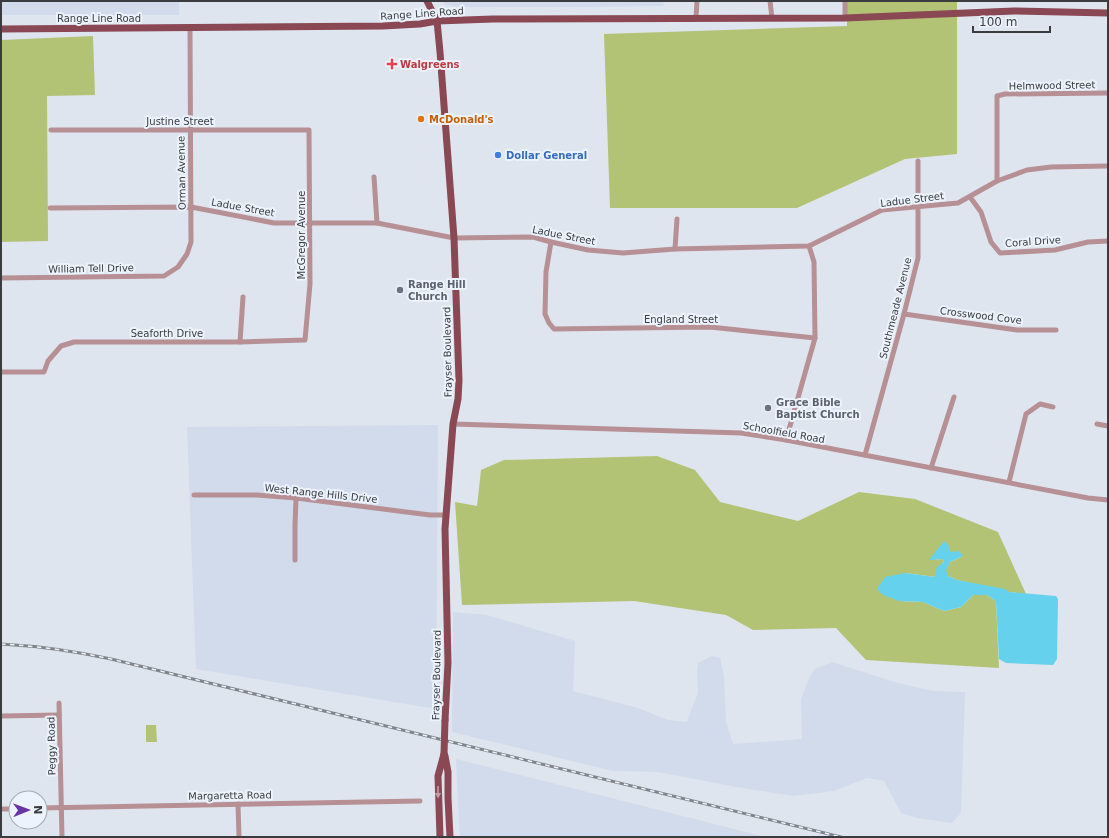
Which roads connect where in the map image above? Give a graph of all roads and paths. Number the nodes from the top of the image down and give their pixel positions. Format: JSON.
{"nodes":[{"id":1,"x":427,"y":1,"type":"edge"},
{"id":2,"x":696,"y":1,"type":"edge"},
{"id":3,"x":770,"y":1,"type":"edge"},
{"id":4,"x":845,"y":1,"type":"edge"},
{"id":5,"x":1108,"y":13,"type":"edge"},
{"id":6,"x":696,"y":18,"type":"junction"},
{"id":7,"x":772,"y":18,"type":"junction"},
{"id":8,"x":845,"y":18,"type":"junction"},
{"id":9,"x":437,"y":21,"type":"junction"},
{"id":10,"x":190,"y":28,"type":"junction"},
{"id":11,"x":1,"y":29,"type":"edge"},
{"id":12,"x":1108,"y":93,"type":"edge"},
{"id":13,"x":190,"y":129,"type":"junction"},
{"id":14,"x":51,"y":130,"type":"dead end"},
{"id":15,"x":309,"y":130,"type":"joint"},
{"id":16,"x":918,"y":161,"type":"dead end"},
{"id":17,"x":1108,"y":166,"type":"edge"},
{"id":18,"x":374,"y":177,"type":"dead end"},
{"id":19,"x":997,"y":181,"type":"junction"},
{"id":20,"x":970,"y":197,"type":"junction"},
{"id":21,"x":917,"y":207,"type":"junction"},
{"id":22,"x":50,"y":208,"type":"dead end"},
{"id":23,"x":191,"y":208,"type":"junction"},
{"id":24,"x":677,"y":219,"type":"dead end"},
{"id":25,"x":310,"y":223,"type":"junction"},
{"id":26,"x":377,"y":223,"type":"junction"},
{"id":27,"x":454,"y":238,"type":"junction"},
{"id":28,"x":1108,"y":241,"type":"edge"},
{"id":29,"x":551,"y":242,"type":"junction"},
{"id":30,"x":809,"y":246,"type":"junction"},
{"id":31,"x":675,"y":249,"type":"junction"},
{"id":32,"x":178,"y":267,"type":"joint"},
{"id":33,"x":1,"y":278,"type":"edge"},
{"id":34,"x":243,"y":296,"type":"dead end"},
{"id":35,"x":904,"y":314,"type":"junction"},
{"id":36,"x":1056,"y":330,"type":"dead end"},
{"id":37,"x":815,"y":338,"type":"junction"},
{"id":38,"x":305,"y":340,"type":"joint"},
{"id":39,"x":240,"y":342,"type":"junction"},
{"id":40,"x":1,"y":372,"type":"edge"},
{"id":41,"x":954,"y":397,"type":"dead end"},
{"id":42,"x":1053,"y":407,"type":"dead end"},
{"id":43,"x":453,"y":424,"type":"junction"},
{"id":44,"x":1097,"y":424,"type":"dead end"},
{"id":45,"x":1108,"y":426,"type":"edge"},
{"id":46,"x":786,"y":440,"type":"junction"},
{"id":47,"x":865,"y":456,"type":"junction"},
{"id":48,"x":931,"y":468,"type":"junction"},
{"id":49,"x":1009,"y":482,"type":"junction"},
{"id":50,"x":194,"y":495,"type":"dead end"},
{"id":51,"x":296,"y":498,"type":"junction"},
{"id":52,"x":1108,"y":500,"type":"edge"},
{"id":53,"x":446,"y":515,"type":"junction"},
{"id":54,"x":295,"y":560,"type":"dead end"},
{"id":55,"x":59,"y":703,"type":"dead end"},
{"id":56,"x":59,"y":715,"type":"junction"},
{"id":57,"x":1,"y":716,"type":"edge"},
{"id":58,"x":444,"y":754,"type":"junction"},
{"id":59,"x":420,"y":801,"type":"dead end"},
{"id":60,"x":238,"y":804,"type":"junction"},
{"id":61,"x":48,"y":808,"type":"edge"},
{"id":62,"x":61,"y":808,"type":"junction"},
{"id":63,"x":62,"y":837,"type":"edge"},
{"id":64,"x":239,"y":837,"type":"edge"},
{"id":65,"x":440,"y":837,"type":"edge"},
{"id":66,"x":450,"y":837,"type":"edge"}],
"edges":[{"from":1,"to":9,"type":"main road","name":"Frayser Boulevard"},
{"from":2,"to":6,"type":"street"},
{"from":3,"to":7,"type":"street"},
{"from":4,"to":8,"type":"street"},
{"from":5,"to":8,"type":"main road","name":"Range Line Road"},
{"from":6,"to":7,"type":"main road","name":"Range Line Road"},
{"from":6,"to":9,"type":"main road","name":"Range Line Road"},
{"from":7,"to":8,"type":"main road","name":"Range Line Road"},
{"from":9,"to":10,"type":"main road","name":"Range Line Road"},
{"from":9,"to":27,"type":"main road","name":"Frayser Boulevard"},
{"from":10,"to":11,"type":"main road","name":"Range Line Road"},
{"from":10,"to":13,"type":"street","name":"Orman Avenue"},
{"from":12,"to":19,"type":"street","name":"Helmwood Street"},
{"from":13,"to":14,"type":"street","name":"Justine Street"},
{"from":13,"to":15,"type":"street","name":"Justine Street"},
{"from":13,"to":23,"type":"street","name":"Orman Avenue"},
{"from":15,"to":25,"type":"street","name":"McGregor Avenue"},
{"from":16,"to":21,"type":"street","name":"Southmeade Avenue"},
{"from":17,"to":19,"type":"street","name":"Ladue Street"},
{"from":18,"to":26,"type":"street"},
{"from":19,"to":20,"type":"street","name":"Ladue Street"},
{"from":20,"to":21,"type":"street","name":"Ladue Street"},
{"from":20,"to":28,"type":"street","name":"Coral Drive"},
{"from":21,"to":30,"type":"street","name":"Ladue Street"},
{"from":21,"to":35,"type":"street","name":"Southmeade Avenue"},
{"from":22,"to":23,"type":"street","name":"Ladue Street"},
{"from":23,"to":25,"type":"street","name":"Ladue Street"},
{"from":23,"to":32,"type":"street","name":"Orman Avenue"},
{"from":24,"to":31,"type":"street"},
{"from":25,"to":26,"type":"street","name":"Ladue Street"},
{"from":25,"to":38,"type":"street","name":"McGregor Avenue"},
{"from":26,"to":27,"type":"street","name":"Ladue Street"},
{"from":27,"to":29,"type":"street","name":"Ladue Street"},
{"from":27,"to":43,"type":"main road","name":"Frayser Boulevard"},
{"from":29,"to":31,"type":"street","name":"Ladue Street"},
{"from":29,"to":37,"type":"street","name":"England Street"},
{"from":30,"to":31,"type":"street","name":"Ladue Street"},
{"from":30,"to":37,"type":"street"},
{"from":32,"to":33,"type":"street","name":"William Tell Drive"},
{"from":34,"to":39,"type":"street"},
{"from":35,"to":36,"type":"street","name":"Crosswood Cove"},
{"from":35,"to":47,"type":"street","name":"Southmeade Avenue"},
{"from":37,"to":46,"type":"street"},
{"from":38,"to":39,"type":"street","name":"Seaforth Drive"},
{"from":39,"to":40,"type":"street","name":"Seaforth Drive"},
{"from":41,"to":48,"type":"street"},
{"from":42,"to":49,"type":"street"},
{"from":43,"to":46,"type":"street","name":"Schoolfield Road"},
{"from":43,"to":53,"type":"main road","name":"Frayser Boulevard"},
{"from":44,"to":45,"type":"street"},
{"from":46,"to":47,"type":"street","name":"Schoolfield Road"},
{"from":47,"to":48,"type":"street","name":"Schoolfield Road"},
{"from":48,"to":49,"type":"street","name":"Schoolfield Road"},
{"from":49,"to":52,"type":"street","name":"Schoolfield Road"},
{"from":50,"to":51,"type":"street","name":"West Range Hills Drive"},
{"from":51,"to":53,"type":"street","name":"West Range Hills Drive"},
{"from":51,"to":54,"type":"street"},
{"from":53,"to":58,"type":"main road","name":"Frayser Boulevard","bridge":true},
{"from":55,"to":56,"type":"street","name":"Peggy Road"},
{"from":56,"to":57,"type":"street"},
{"from":56,"to":62,"type":"street","name":"Peggy Road"},
{"from":58,"to":65,"type":"main road","one_way":true},
{"from":58,"to":66,"type":"main road"},
{"from":59,"to":60,"type":"street","name":"Margaretta Road"},
{"from":60,"to":62,"type":"street","name":"Margaretta Road"},
{"from":60,"to":64,"type":"street"},
{"from":61,"to":62,"type":"street","name":"Margaretta Road"},
{"from":62,"to":63,"type":"street","name":"Peggy Road"}]}
